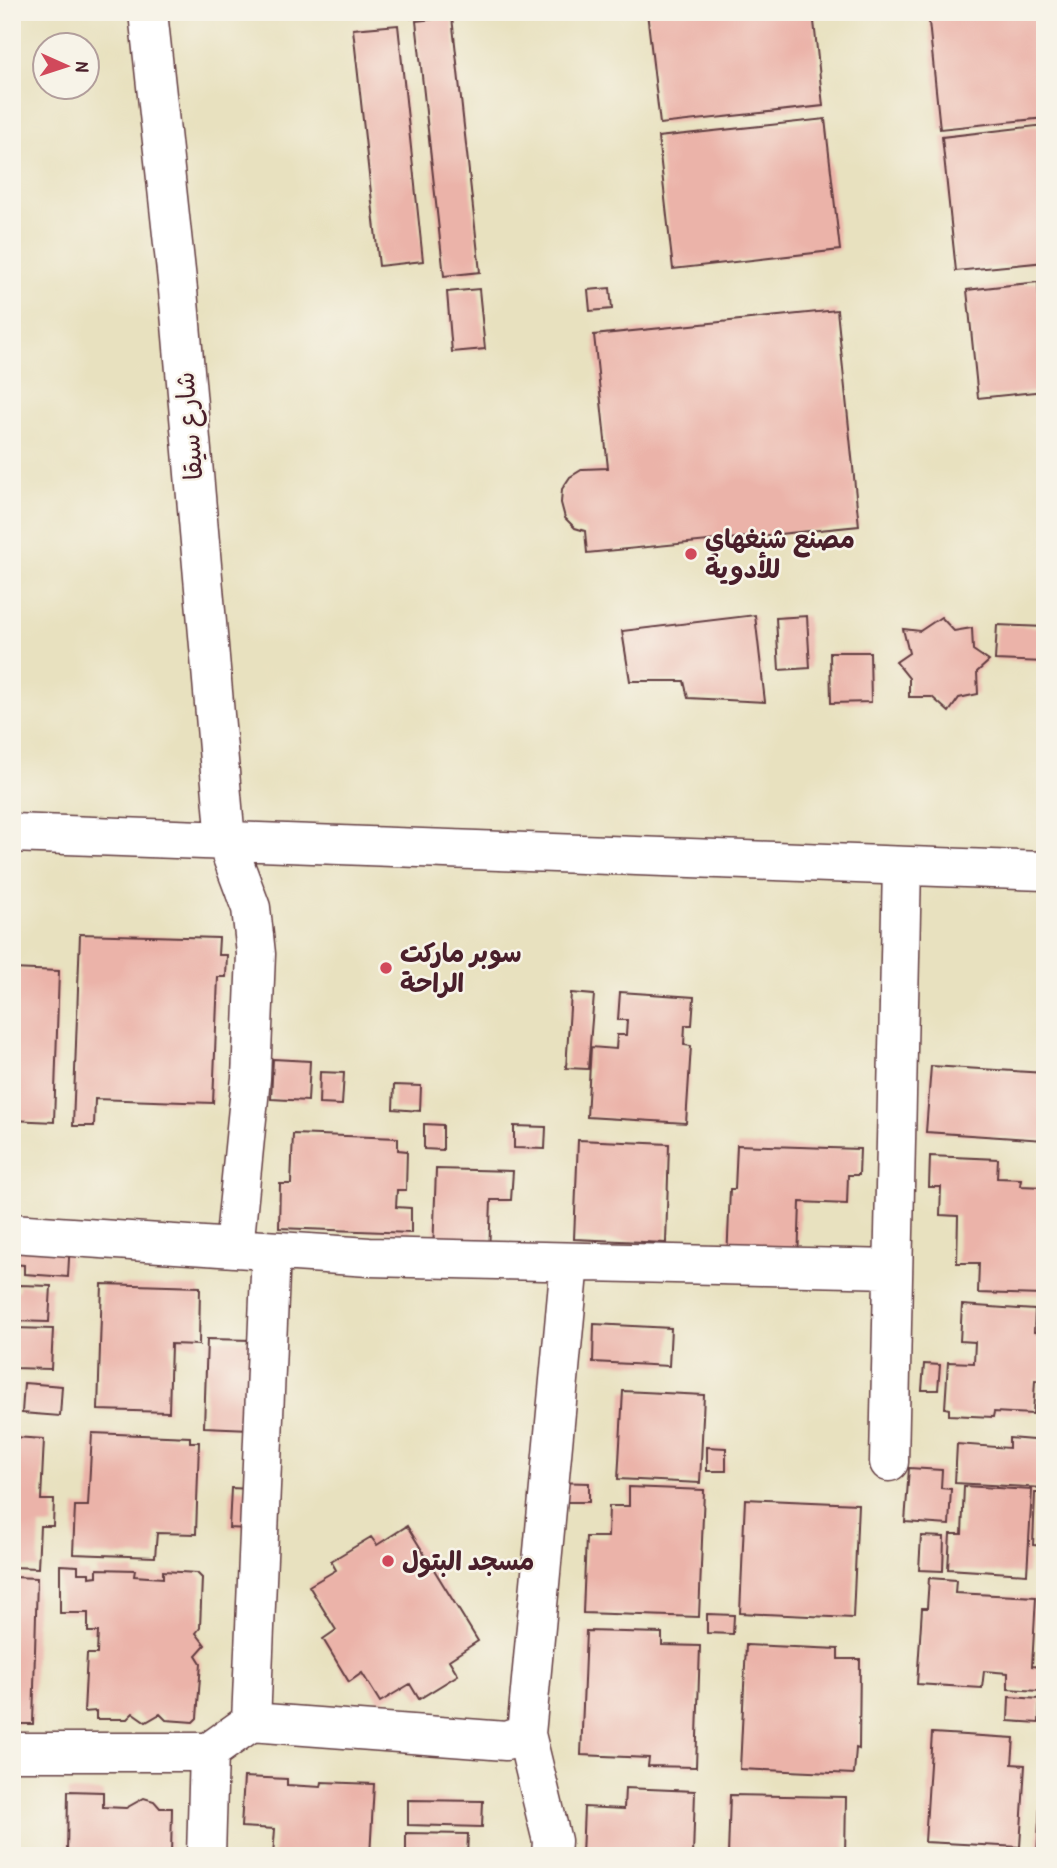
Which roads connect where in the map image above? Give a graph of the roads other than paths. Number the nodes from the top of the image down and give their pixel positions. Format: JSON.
{"nodes":[{"id":1,"x":148,"y":12,"type":"edge"},
{"id":2,"x":12,"y":833,"type":"edge"},
{"id":3,"x":226,"y":841,"type":"junction"},
{"id":4,"x":902,"y":866,"type":"junction"},
{"id":5,"x":1045,"y":871,"type":"edge"},
{"id":6,"x":12,"y":1233,"type":"edge"},
{"id":7,"x":253,"y":1249,"type":"junction"},
{"id":8,"x":570,"y":1262,"type":"junction"},
{"id":9,"x":893,"y":1269,"type":"junction"},
{"id":10,"x":889,"y":1462,"type":"dead end"},
{"id":11,"x":251,"y":1722,"type":"junction"},
{"id":12,"x":526,"y":1734,"type":"junction"},
{"id":13,"x":12,"y":1752,"type":"edge"},
{"id":14,"x":209,"y":1752,"type":"junction"},
{"id":15,"x":206,"y":1856,"type":"edge"},
{"id":16,"x":551,"y":1856,"type":"edge"}],
"edges":[{"from":1,"to":3,"type":"street","name":"شارع سيقا"},
{"from":2,"to":3,"type":"street"},
{"from":3,"to":4,"type":"street"},
{"from":3,"to":7,"type":"street","name":"شارع سيقا"},
{"from":4,"to":5,"type":"street"},
{"from":4,"to":9,"type":"street"},
{"from":6,"to":7,"type":"street"},
{"from":7,"to":8,"type":"street"},
{"from":7,"to":11,"type":"street","name":"شارع سيقا"},
{"from":8,"to":9,"type":"street"},
{"from":8,"to":12,"type":"street"},
{"from":9,"to":10,"type":"street"},
{"from":11,"to":12,"type":"street"},
{"from":11,"to":14,"type":"street"},
{"from":12,"to":16,"type":"street"},
{"from":13,"to":14,"type":"street"},
{"from":14,"to":15,"type":"street"}]}
